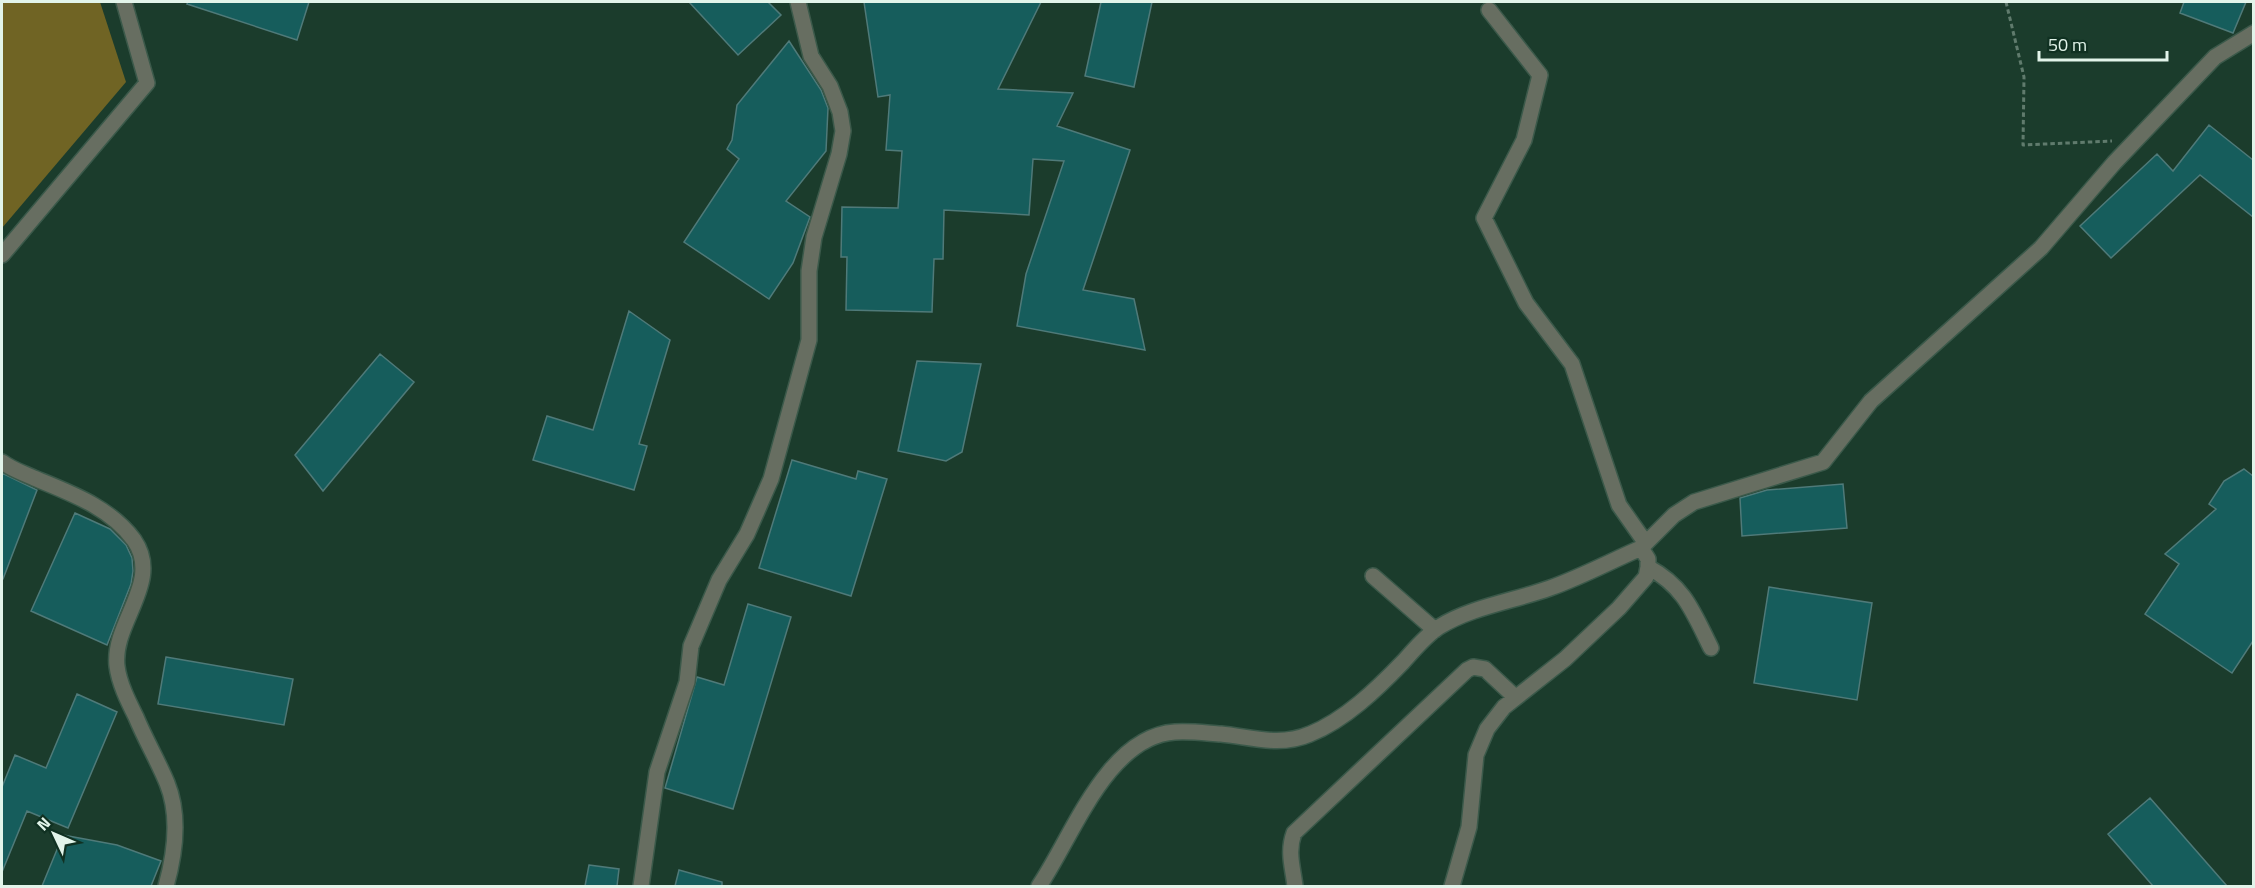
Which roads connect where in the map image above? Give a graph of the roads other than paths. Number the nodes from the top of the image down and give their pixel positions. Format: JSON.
{"nodes":[{"id":1,"x":124,"y":2,"type":"edge"},
{"id":2,"x":798,"y":2,"type":"edge"},
{"id":3,"x":1489,"y":10,"type":"dead end"},
{"id":4,"x":2253,"y":33,"type":"edge"},
{"id":5,"x":2,"y":255,"type":"edge"},
{"id":6,"x":2,"y":462,"type":"edge"},
{"id":7,"x":1643,"y":545,"type":"junction"},
{"id":8,"x":1648,"y":567,"type":"junction"},
{"id":9,"x":1373,"y":576,"type":"dead end"},
{"id":10,"x":1435,"y":630,"type":"junction"},
{"id":11,"x":1711,"y":648,"type":"dead end"},
{"id":12,"x":1515,"y":698,"type":"junction"},
{"id":13,"x":166,"y":886,"type":"edge"},
{"id":14,"x":641,"y":886,"type":"edge"},
{"id":15,"x":1039,"y":886,"type":"edge"},
{"id":16,"x":1295,"y":886,"type":"edge"},
{"id":17,"x":1452,"y":886,"type":"edge"}],
"edges":[{"from":1,"to":5,"type":"street"},
{"from":2,"to":14,"type":"street"},
{"from":3,"to":7,"type":"street"},
{"from":4,"to":7,"type":"street"},
{"from":6,"to":13,"type":"street"},
{"from":7,"to":8,"type":"street"},
{"from":7,"to":10,"type":"street"},
{"from":8,"to":11,"type":"street"},
{"from":8,"to":12,"type":"street"},
{"from":9,"to":10,"type":"street"},
{"from":10,"to":15,"type":"street"},
{"from":12,"to":16,"type":"street"},
{"from":12,"to":17,"type":"street"}]}
